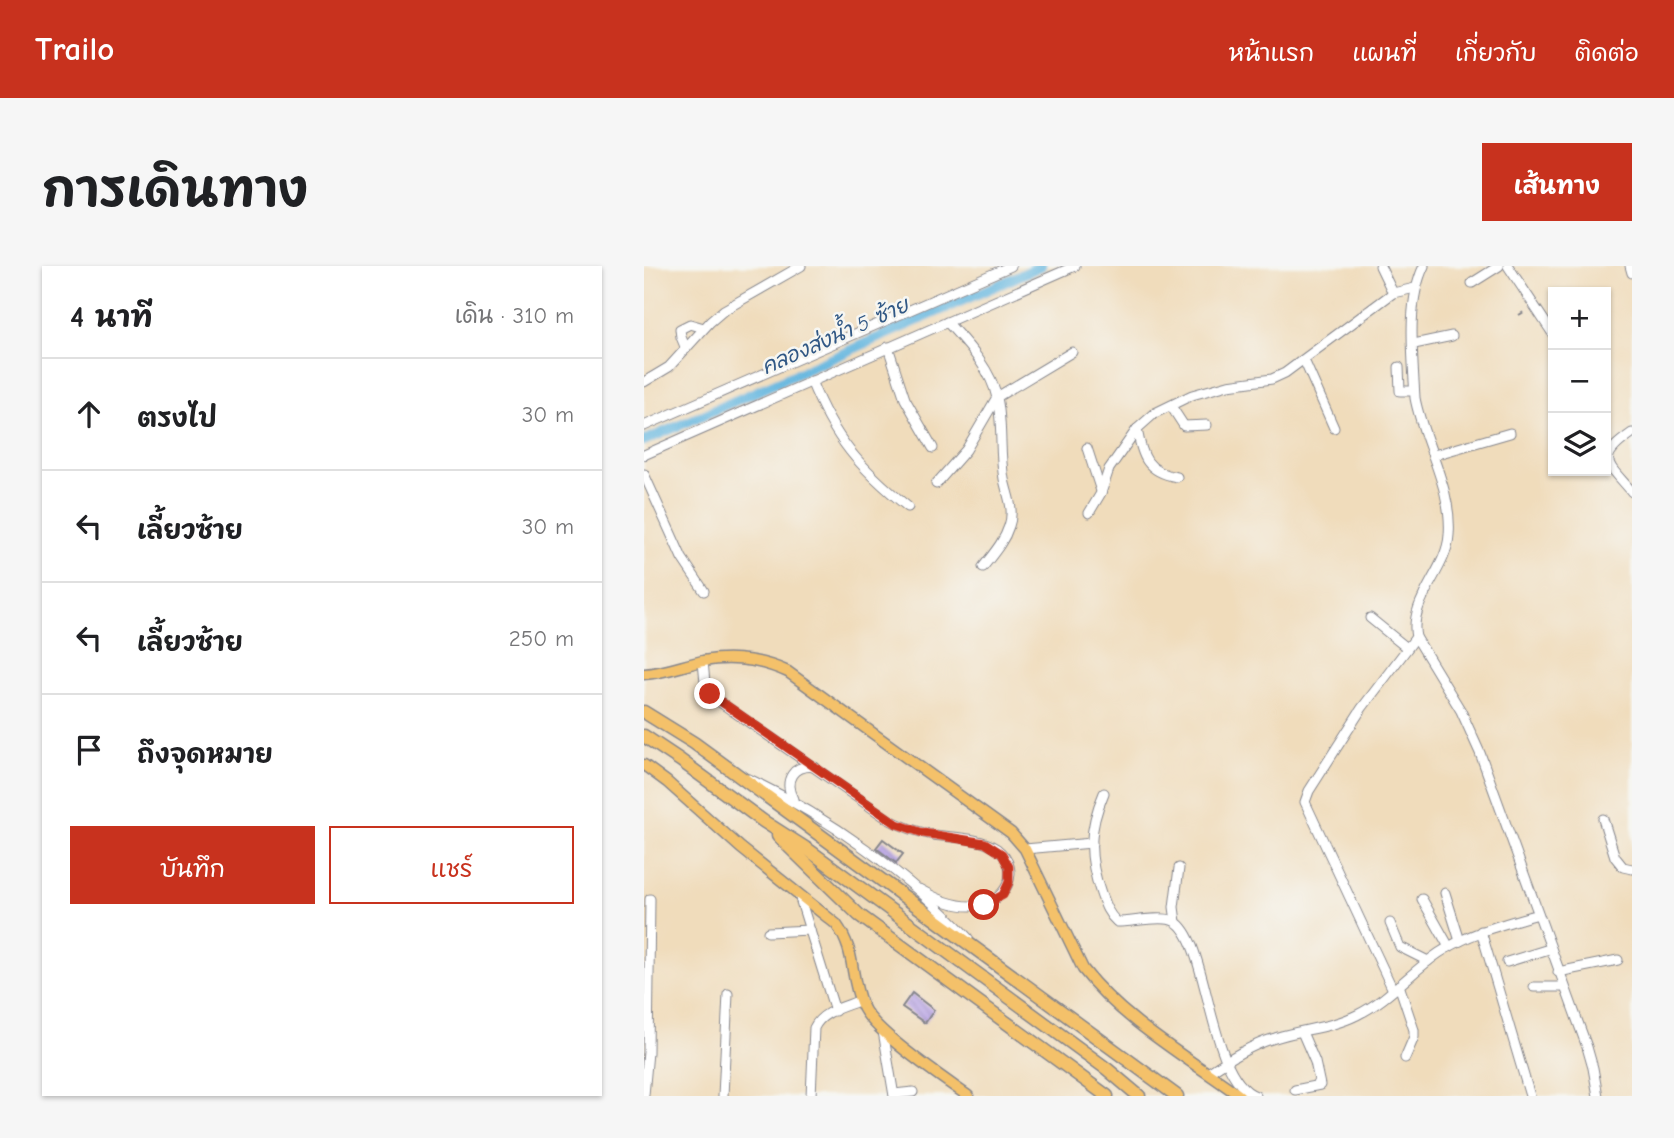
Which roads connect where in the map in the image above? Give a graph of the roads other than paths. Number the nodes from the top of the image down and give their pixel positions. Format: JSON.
{"nodes":[{"id":1,"x":801,"y":266,"type":"edge"},
{"id":2,"x":1011,"y":266,"type":"edge"},
{"id":3,"x":1075,"y":266,"type":"edge"},
{"id":4,"x":1380,"y":266,"type":"edge"},
{"id":5,"x":1424,"y":266,"type":"edge"},
{"id":6,"x":1499,"y":266,"type":"edge"},
{"id":7,"x":1508,"y":266,"type":"edge"},
{"id":8,"x":1630,"y":266,"type":"edge"},
{"id":9,"x":1632,"y":274,"type":"edge"},
{"id":10,"x":1472,"y":283,"type":"dead end"},
{"id":11,"x":1415,"y":288,"type":"junction"},
{"id":12,"x":1393,"y":293,"type":"junction"},
{"id":13,"x":947,"y":322,"type":"junction"},
{"id":14,"x":1548,"y":326,"type":"edge"},
{"id":15,"x":704,"y":328,"type":"junction"},
{"id":16,"x":1452,"y":336,"type":"dead end"},
{"id":17,"x":1414,"y":344,"type":"junction"},
{"id":18,"x":888,"y":347,"type":"junction"},
{"id":19,"x":687,"y":349,"type":"junction"},
{"id":20,"x":1072,"y":352,"type":"dead end"},
{"id":21,"x":1304,"y":360,"type":"junction"},
{"id":22,"x":1399,"y":367,"type":"dead end"},
{"id":23,"x":811,"y":381,"type":"junction"},
{"id":24,"x":644,"y":382,"type":"edge"},
{"id":25,"x":1414,"y":391,"type":"junction"},
{"id":26,"x":997,"y":397,"type":"junction"},
{"id":27,"x":1171,"y":405,"type":"junction"},
{"id":28,"x":1207,"y":425,"type":"dead end"},
{"id":29,"x":644,"y":426,"type":"edge"},
{"id":30,"x":1334,"y":428,"type":"dead end"},
{"id":31,"x":1137,"y":429,"type":"junction"},
{"id":32,"x":1510,"y":433,"type":"dead end"},
{"id":33,"x":1632,"y":433,"type":"edge"},
{"id":34,"x":933,"y":448,"type":"dead end"},
{"id":35,"x":1087,"y":448,"type":"dead end"},
{"id":36,"x":644,"y":455,"type":"edge"},
{"id":37,"x":1434,"y":455,"type":"junction"},
{"id":38,"x":644,"y":474,"type":"edge"},
{"id":39,"x":1177,"y":477,"type":"dead end"},
{"id":40,"x":936,"y":484,"type":"dead end"},
{"id":41,"x":1632,"y":492,"type":"edge"},
{"id":42,"x":1101,"y":493,"type":"junction"},
{"id":43,"x":908,"y":507,"type":"dead end"},
{"id":44,"x":1089,"y":513,"type":"dead end"},
{"id":45,"x":983,"y":567,"type":"dead end"},
{"id":46,"x":704,"y":592,"type":"dead end"},
{"id":47,"x":1370,"y":618,"type":"dead end"},
{"id":48,"x":1416,"y":637,"type":"junction"},
{"id":49,"x":1407,"y":648,"type":"junction"},
{"id":50,"x":703,"y":661,"type":"junction"},
{"id":51,"x":644,"y":674,"type":"edge"},
{"id":52,"x":644,"y":712,"type":"edge"},
{"id":53,"x":644,"y":736,"type":"edge"},
{"id":54,"x":644,"y":765,"type":"edge"},
{"id":55,"x":817,"y":768,"type":"junction"},
{"id":56,"x":732,"y":770,"type":"junction"},
{"id":57,"x":1104,"y":793,"type":"dead end"},
{"id":58,"x":793,"y":800,"type":"junction"},
{"id":59,"x":1603,"y":819,"type":"dead end"},
{"id":60,"x":763,"y":821,"type":"junction"},
{"id":61,"x":1092,"y":843,"type":"junction"},
{"id":62,"x":1025,"y":849,"type":"junction"},
{"id":63,"x":1178,"y":868,"type":"dead end"},
{"id":64,"x":1632,"y":869,"type":"edge"},
{"id":65,"x":919,"y":890,"type":"junction"},
{"id":66,"x":1445,"y":894,"type":"dead end"},
{"id":67,"x":799,"y":895,"type":"junction"},
{"id":68,"x":649,"y":899,"type":"dead end"},
{"id":69,"x":1422,"y":899,"type":"dead end"},
{"id":70,"x":1538,"y":914,"type":"junction"},
{"id":71,"x":1176,"y":922,"type":"junction"},
{"id":72,"x":1390,"y":923,"type":"dead end"},
{"id":73,"x":810,"y":930,"type":"junction"},
{"id":74,"x":1481,"y":931,"type":"junction"},
{"id":75,"x":768,"y":932,"type":"dead end"},
{"id":76,"x":1460,"y":941,"type":"junction"},
{"id":77,"x":1449,"y":947,"type":"junction"},
{"id":78,"x":1549,"y":949,"type":"junction"},
{"id":79,"x":984,"y":955,"type":"junction"},
{"id":80,"x":1618,"y":960,"type":"dead end"},
{"id":81,"x":1429,"y":961,"type":"junction"},
{"id":82,"x":1507,"y":962,"type":"dead end"},
{"id":83,"x":1558,"y":971,"type":"junction"},
{"id":84,"x":1534,"y":987,"type":"dead end"},
{"id":85,"x":1564,"y":987,"type":"junction"},
{"id":86,"x":1396,"y":988,"type":"junction"},
{"id":87,"x":728,"y":994,"type":"dead end"},
{"id":88,"x":860,"y":1000,"type":"junction"},
{"id":89,"x":835,"y":1011,"type":"junction"},
{"id":90,"x":883,"y":1031,"type":"junction"},
{"id":91,"x":1302,"y":1032,"type":"junction"},
{"id":92,"x":1405,"y":1058,"type":"dead end"},
{"id":93,"x":1226,"y":1061,"type":"junction"},
{"id":94,"x":1208,"y":1073,"type":"junction"},
{"id":95,"x":1295,"y":1090,"type":"dead end"},
{"id":96,"x":913,"y":1092,"type":"dead end"},
{"id":97,"x":644,"y":1095,"type":"edge"},
{"id":98,"x":894,"y":1095,"type":"edge"},
{"id":99,"x":723,"y":1096,"type":"edge"},
{"id":100,"x":811,"y":1096,"type":"edge"},
{"id":101,"x":968,"y":1096,"type":"edge"},
{"id":102,"x":1107,"y":1096,"type":"edge"},
{"id":103,"x":1139,"y":1096,"type":"edge"},
{"id":104,"x":1177,"y":1096,"type":"edge"},
{"id":105,"x":1240,"y":1096,"type":"edge"},
{"id":106,"x":1256,"y":1096,"type":"edge"},
{"id":107,"x":1530,"y":1096,"type":"edge"},
{"id":108,"x":1598,"y":1096,"type":"edge"}],
"edges":[{"from":1,"to":15,"type":"street"},
{"from":2,"to":29,"type":"street"},
{"from":3,"to":13,"type":"street"},
{"from":4,"to":12,"type":"street"},
{"from":5,"to":11,"type":"street"},
{"from":6,"to":10,"type":"street"},
{"from":7,"to":14,"type":"street"},
{"from":8,"to":9,"type":"street"},
{"from":11,"to":12,"type":"street"},
{"from":11,"to":17,"type":"street"},
{"from":12,"to":21,"type":"street"},
{"from":13,"to":18,"type":"street"},
{"from":13,"to":26,"type":"street"},
{"from":15,"to":19,"type":"street"},
{"from":15,"to":19,"type":"street"},
{"from":16,"to":17,"type":"street"},
{"from":17,"to":25,"type":"street"},
{"from":18,"to":23,"type":"street"},
{"from":18,"to":34,"type":"street"},
{"from":19,"to":24,"type":"street"},
{"from":20,"to":26,"type":"street"},
{"from":21,"to":27,"type":"street"},
{"from":21,"to":30,"type":"street"},
{"from":22,"to":25,"type":"street"},
{"from":23,"to":36,"type":"street"},
{"from":23,"to":43,"type":"street"},
{"from":25,"to":37,"type":"street"},
{"from":26,"to":40,"type":"street"},
{"from":26,"to":45,"type":"street"},
{"from":27,"to":28,"type":"street"},
{"from":27,"to":31,"type":"street"},
{"from":31,"to":39,"type":"street"},
{"from":31,"to":42,"type":"street"},
{"from":32,"to":37,"type":"street"},
{"from":33,"to":41,"type":"street"},
{"from":35,"to":42,"type":"street"},
{"from":37,"to":48,"type":"street"},
{"from":38,"to":46,"type":"street"},
{"from":42,"to":44,"type":"street"},
{"from":47,"to":49,"type":"street"},
{"from":48,"to":49,"type":"street"},
{"from":48,"to":70,"type":"street"},
{"from":49,"to":86,"type":"street"},
{"from":50,"to":51,"type":"main road"},
{"from":50,"to":55,"type":"street"},
{"from":50,"to":62,"type":"main road"},
{"from":52,"to":56,"type":"highway"},
{"from":53,"to":60,"type":"highway"},
{"from":54,"to":67,"type":"main road"},
{"from":55,"to":58,"type":"street"},
{"from":55,"to":65,"type":"street"},
{"from":56,"to":58,"type":"street"},
{"from":56,"to":79,"type":"highway"},
{"from":57,"to":61,"type":"street"},
{"from":58,"to":65,"type":"street"},
{"from":59,"to":64,"type":"street"},
{"from":60,"to":102,"type":"highway"},
{"from":60,"to":103,"type":"highway"},
{"from":61,"to":62,"type":"street"},
{"from":61,"to":71,"type":"street"},
{"from":62,"to":94,"type":"main road"},
{"from":63,"to":71,"type":"street"},
{"from":65,"to":79,"type":"street"},
{"from":66,"to":76,"type":"street"},
{"from":67,"to":73,"type":"street"},
{"from":67,"to":88,"type":"main road"},
{"from":68,"to":97,"type":"street"},
{"from":69,"to":77,"type":"street"},
{"from":70,"to":74,"type":"street"},
{"from":70,"to":78,"type":"street"},
{"from":71,"to":93,"type":"street"},
{"from":72,"to":81,"type":"street"},
{"from":73,"to":75,"type":"street"},
{"from":73,"to":89,"type":"street"},
{"from":74,"to":76,"type":"street"},
{"from":74,"to":107,"type":"street"},
{"from":76,"to":77,"type":"street"},
{"from":77,"to":81,"type":"street"},
{"from":78,"to":82,"type":"street"},
{"from":78,"to":83,"type":"street"},
{"from":79,"to":104,"type":"highway"},
{"from":80,"to":83,"type":"street"},
{"from":81,"to":86,"type":"street"},
{"from":83,"to":85,"type":"street"},
{"from":84,"to":85,"type":"street"},
{"from":85,"to":108,"type":"street"},
{"from":86,"to":91,"type":"street"},
{"from":86,"to":92,"type":"street"},
{"from":87,"to":99,"type":"street"},
{"from":88,"to":89,"type":"street"},
{"from":88,"to":90,"type":"main road"},
{"from":89,"to":100,"type":"street"},
{"from":90,"to":98,"type":"street"},
{"from":90,"to":101,"type":"main road"},
{"from":91,"to":93,"type":"street"},
{"from":91,"to":95,"type":"street"},
{"from":93,"to":94,"type":"street"},
{"from":93,"to":106,"type":"street"},
{"from":94,"to":105,"type":"main road"},
{"from":96,"to":98,"type":"street"}]}
